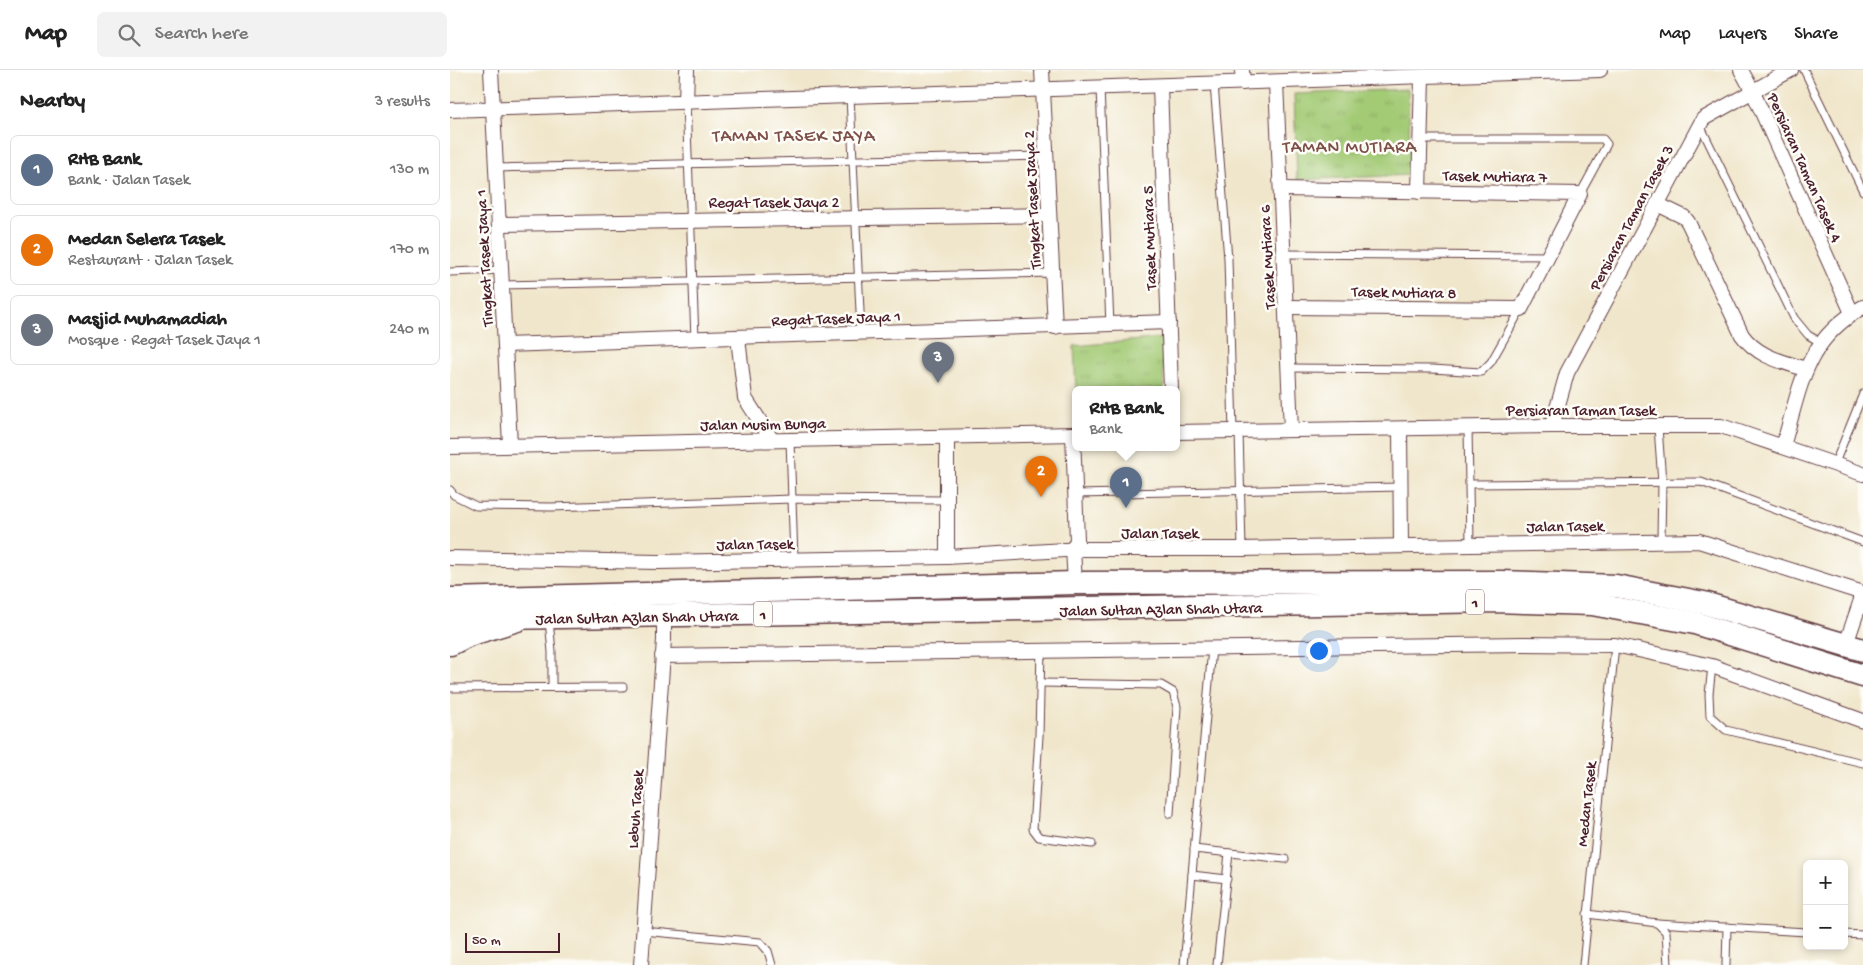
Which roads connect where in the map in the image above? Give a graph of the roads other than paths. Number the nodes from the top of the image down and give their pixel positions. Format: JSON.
{"nodes":[{"id":1,"x":491,"y":70,"type":"edge"},
{"id":2,"x":687,"y":70,"type":"edge"},
{"id":3,"x":1042,"y":70,"type":"edge"},
{"id":4,"x":1600,"y":70,"type":"edge"},
{"id":5,"x":1740,"y":70,"type":"edge"},
{"id":6,"x":1791,"y":70,"type":"edge"},
{"id":7,"x":1804,"y":70,"type":"edge"},
{"id":8,"x":1243,"y":77,"type":"edge"},
{"id":9,"x":1422,"y":77,"type":"junction"},
{"id":10,"x":1276,"y":82,"type":"junction"},
{"id":11,"x":1214,"y":84,"type":"junction"},
{"id":12,"x":1160,"y":86,"type":"junction"},
{"id":13,"x":1100,"y":88,"type":"junction"},
{"id":14,"x":1043,"y":90,"type":"junction"},
{"id":15,"x":1752,"y":90,"type":"junction"},
{"id":16,"x":850,"y":96,"type":"junction"},
{"id":17,"x":686,"y":102,"type":"junction"},
{"id":18,"x":493,"y":108,"type":"junction"},
{"id":19,"x":450,"y":110,"type":"edge"},
{"id":20,"x":1700,"y":124,"type":"junction"},
{"id":21,"x":1420,"y":139,"type":"junction"},
{"id":22,"x":1046,"y":156,"type":"junction"},
{"id":23,"x":853,"y":158,"type":"junction"},
{"id":24,"x":689,"y":165,"type":"junction"},
{"id":25,"x":496,"y":168,"type":"junction"},
{"id":26,"x":1281,"y":190,"type":"junction"},
{"id":27,"x":1863,"y":191,"type":"edge"},
{"id":28,"x":1419,"y":192,"type":"junction"},
{"id":29,"x":1580,"y":194,"type":"junction"},
{"id":30,"x":1657,"y":204,"type":"junction"},
{"id":31,"x":1049,"y":215,"type":"junction"},
{"id":32,"x":856,"y":218,"type":"junction"},
{"id":33,"x":691,"y":219,"type":"junction"},
{"id":34,"x":499,"y":224,"type":"junction"},
{"id":35,"x":1284,"y":254,"type":"junction"},
{"id":36,"x":1548,"y":256,"type":"junction"},
{"id":37,"x":501,"y":270,"type":"junction"},
{"id":38,"x":450,"y":272,"type":"edge"},
{"id":39,"x":1052,"y":273,"type":"junction"},
{"id":40,"x":858,"y":278,"type":"junction"},
{"id":41,"x":693,"y":280,"type":"junction"},
{"id":42,"x":502,"y":285,"type":"junction"},
{"id":43,"x":1286,"y":307,"type":"junction"},
{"id":44,"x":1521,"y":309,"type":"junction"},
{"id":45,"x":1857,"y":310,"type":"edge"},
{"id":46,"x":1168,"y":322,"type":"junction"},
{"id":47,"x":1110,"y":325,"type":"junction"},
{"id":48,"x":1054,"y":327,"type":"junction"},
{"id":49,"x":861,"y":333,"type":"junction"},
{"id":50,"x":738,"y":338,"type":"junction"},
{"id":51,"x":695,"y":339,"type":"junction"},
{"id":52,"x":1820,"y":342,"type":"junction"},
{"id":53,"x":505,"y":345,"type":"junction"},
{"id":54,"x":1289,"y":368,"type":"junction"},
{"id":55,"x":1805,"y":369,"type":"junction"},
{"id":56,"x":1172,"y":386,"type":"edge"},
{"id":57,"x":1863,"y":394,"type":"edge"},
{"id":58,"x":1552,"y":426,"type":"junction"},
{"id":59,"x":1658,"y":426,"type":"junction"},
{"id":60,"x":1468,"y":427,"type":"junction"},
{"id":61,"x":1400,"y":428,"type":"junction"},
{"id":62,"x":1292,"y":430,"type":"junction"},
{"id":63,"x":1236,"y":431,"type":"junction"},
{"id":64,"x":1180,"y":432,"type":"edge"},
{"id":65,"x":1072,"y":434,"type":"edge"},
{"id":66,"x":947,"y":437,"type":"junction"},
{"id":67,"x":772,"y":440,"type":"junction"},
{"id":68,"x":790,"y":440,"type":"junction"},
{"id":69,"x":510,"y":445,"type":"junction"},
{"id":70,"x":1783,"y":446,"type":"junction"},
{"id":71,"x":450,"y":447,"type":"edge"},
{"id":72,"x":1075,"y":451,"type":"edge"},
{"id":73,"x":1835,"y":463,"type":"junction"},
{"id":74,"x":1863,"y":474,"type":"edge"},
{"id":75,"x":1662,"y":482,"type":"junction"},
{"id":76,"x":1470,"y":484,"type":"junction"},
{"id":77,"x":1400,"y":487,"type":"junction"},
{"id":78,"x":450,"y":490,"type":"edge"},
{"id":79,"x":1242,"y":491,"type":"junction"},
{"id":80,"x":1076,"y":494,"type":"junction"},
{"id":81,"x":792,"y":499,"type":"junction"},
{"id":82,"x":946,"y":500,"type":"junction"},
{"id":83,"x":1661,"y":540,"type":"junction"},
{"id":84,"x":1863,"y":542,"type":"edge"},
{"id":85,"x":1470,"y":544,"type":"junction"},
{"id":86,"x":1401,"y":545,"type":"junction"},
{"id":87,"x":1077,"y":546,"type":"junction"},
{"id":88,"x":1242,"y":549,"type":"junction"},
{"id":89,"x":946,"y":557,"type":"junction"},
{"id":90,"x":450,"y":558,"type":"edge"},
{"id":91,"x":794,"y":559,"type":"junction"},
{"id":92,"x":1080,"y":586,"type":"junction"},
{"id":93,"x":1863,"y":593,"type":"edge"},
{"id":94,"x":450,"y":599,"type":"edge"},
{"id":95,"x":1146,"y":608,"type":"junction"},
{"id":96,"x":1042,"y":610,"type":"junction"},
{"id":97,"x":664,"y":615,"type":"junction"},
{"id":98,"x":549,"y":617,"type":"junction"},
{"id":99,"x":517,"y":618,"type":"junction"},
{"id":100,"x":450,"y":619,"type":"edge"},
{"id":101,"x":450,"y":642,"type":"edge"},
{"id":102,"x":1615,"y":645,"type":"junction"},
{"id":103,"x":1854,"y":647,"type":"edge"},
{"id":104,"x":1212,"y":648,"type":"junction"},
{"id":105,"x":1041,"y":649,"type":"junction"},
{"id":106,"x":662,"y":656,"type":"junction"},
{"id":107,"x":1712,"y":666,"type":"junction"},
{"id":108,"x":1863,"y":676,"type":"edge"},
{"id":109,"x":1041,"y":683,"type":"junction"},
{"id":110,"x":552,"y":687,"type":"junction"},
{"id":111,"x":623,"y":687,"type":"dead end"},
{"id":112,"x":451,"y":688,"type":"dead end"},
{"id":113,"x":1863,"y":721,"type":"edge"},
{"id":114,"x":1863,"y":763,"type":"edge"},
{"id":115,"x":1170,"y":814,"type":"dead end"},
{"id":116,"x":1092,"y":844,"type":"dead end"},
{"id":117,"x":1194,"y":849,"type":"junction"},
{"id":118,"x":1229,"y":853,"type":"junction"},
{"id":119,"x":1286,"y":859,"type":"dead end"},
{"id":120,"x":1192,"y":875,"type":"junction"},
{"id":121,"x":1227,"y":879,"type":"junction"},
{"id":122,"x":1587,"y":914,"type":"junction"},
{"id":123,"x":1657,"y":923,"type":"junction"},
{"id":124,"x":1727,"y":927,"type":"junction"},
{"id":125,"x":643,"y":931,"type":"junction"},
{"id":126,"x":1803,"y":932,"type":"edge"},
{"id":127,"x":1848,"y":934,"type":"edge"},
{"id":128,"x":1863,"y":936,"type":"edge"},
{"id":129,"x":641,"y":965,"type":"edge"},
{"id":130,"x":772,"y":965,"type":"edge"},
{"id":131,"x":1184,"y":965,"type":"edge"},
{"id":132,"x":1217,"y":965,"type":"edge"},
{"id":133,"x":1583,"y":965,"type":"edge"},
{"id":134,"x":1668,"y":965,"type":"edge"},
{"id":135,"x":1726,"y":965,"type":"edge"}],
"edges":[{"from":1,"to":18,"type":"street","name":"Tingkat Tasek Jaya 1"},
{"from":2,"to":17,"type":"street"},
{"from":3,"to":14,"type":"street","name":"Tingkat Tasek Jaya 2"},
{"from":4,"to":9,"type":"street"},
{"from":5,"to":15,"type":"street","name":"Persiaran Taman Tasek 4"},
{"from":6,"to":15,"type":"street","name":"Persiaran Taman Tasek 3"},
{"from":7,"to":27,"type":"lane"},
{"from":8,"to":10,"type":"street"},
{"from":8,"to":11,"type":"street"},
{"from":9,"to":10,"type":"street"},
{"from":9,"to":21,"type":"street"},
{"from":10,"to":26,"type":"street","name":"Tasek Mutiara 6"},
{"from":11,"to":12,"type":"street"},
{"from":11,"to":63,"type":"lane"},
{"from":12,"to":13,"type":"street"},
{"from":12,"to":46,"type":"street","name":"Tasek Mutiara 5"},
{"from":13,"to":14,"type":"street"},
{"from":13,"to":47,"type":"lane"},
{"from":14,"to":16,"type":"street"},
{"from":14,"to":22,"type":"street","name":"Tingkat Tasek Jaya 2"},
{"from":15,"to":20,"type":"street","name":"Persiaran Taman Tasek 3"},
{"from":15,"to":45,"type":"street","name":"Persiaran Taman Tasek 4"},
{"from":16,"to":17,"type":"street"},
{"from":16,"to":23,"type":"lane"},
{"from":17,"to":18,"type":"street"},
{"from":17,"to":24,"type":"lane"},
{"from":18,"to":19,"type":"street"},
{"from":18,"to":25,"type":"street","name":"Tingkat Tasek Jaya 1"},
{"from":20,"to":30,"type":"street","name":"Persiaran Taman Tasek 3"},
{"from":20,"to":52,"type":"lane"},
{"from":21,"to":28,"type":"street"},
{"from":21,"to":29,"type":"lane"},
{"from":22,"to":23,"type":"lane"},
{"from":22,"to":31,"type":"street","name":"Tingkat Tasek Jaya 2"},
{"from":23,"to":24,"type":"lane"},
{"from":23,"to":32,"type":"lane"},
{"from":24,"to":25,"type":"lane"},
{"from":24,"to":33,"type":"lane"},
{"from":25,"to":34,"type":"street","name":"Tingkat Tasek Jaya 1"},
{"from":26,"to":28,"type":"street","name":"Tasek Mutiara 7"},
{"from":26,"to":35,"type":"street","name":"Tasek Mutiara 6"},
{"from":28,"to":29,"type":"street","name":"Tasek Mutiara 7"},
{"from":29,"to":36,"type":"street"},
{"from":30,"to":55,"type":"street"},
{"from":30,"to":58,"type":"street","name":"Persiaran Taman Tasek 3"},
{"from":31,"to":32,"type":"street","name":"Regat Tasek Jaya 2"},
{"from":31,"to":39,"type":"street","name":"Tingkat Tasek Jaya 2"},
{"from":32,"to":33,"type":"street","name":"Regat Tasek Jaya 2"},
{"from":32,"to":40,"type":"lane"},
{"from":33,"to":34,"type":"street","name":"Regat Tasek Jaya 2"},
{"from":33,"to":41,"type":"lane"},
{"from":34,"to":37,"type":"street","name":"Tingkat Tasek Jaya 1"},
{"from":35,"to":36,"type":"lane"},
{"from":35,"to":43,"type":"street","name":"Tasek Mutiara 6"},
{"from":36,"to":44,"type":"street"},
{"from":37,"to":38,"type":"lane"},
{"from":37,"to":42,"type":"street","name":"Tingkat Tasek Jaya 1"},
{"from":39,"to":40,"type":"lane"},
{"from":39,"to":48,"type":"street","name":"Tingkat Tasek Jaya 2"},
{"from":40,"to":41,"type":"lane"},
{"from":40,"to":49,"type":"lane"},
{"from":41,"to":42,"type":"lane"},
{"from":41,"to":51,"type":"lane"},
{"from":42,"to":53,"type":"street","name":"Tingkat Tasek Jaya 1"},
{"from":43,"to":44,"type":"street","name":"Tasek Mutiara 8"},
{"from":43,"to":54,"type":"street","name":"Tasek Mutiara 6"},
{"from":44,"to":54,"type":"lane"},
{"from":45,"to":52,"type":"street"},
{"from":46,"to":47,"type":"street","name":"Regat Tasek Jaya 1"},
{"from":46,"to":56,"type":"street","name":"Tasek Mutiara 5"},
{"from":47,"to":48,"type":"street","name":"Regat Tasek Jaya 1"},
{"from":48,"to":49,"type":"street","name":"Regat Tasek Jaya 1"},
{"from":49,"to":50,"type":"street","name":"Regat Tasek Jaya 1"},
{"from":50,"to":51,"type":"street","name":"Regat Tasek Jaya 1"},
{"from":50,"to":67,"type":"street"},
{"from":51,"to":53,"type":"street","name":"Regat Tasek Jaya 1"},
{"from":52,"to":55,"type":"street"},
{"from":53,"to":69,"type":"street","name":"Tingkat Tasek Jaya 1"},
{"from":54,"to":62,"type":"street","name":"Tasek Mutiara 6"},
{"from":55,"to":70,"type":"street"},
{"from":57,"to":73,"type":"lane"},
{"from":58,"to":59,"type":"street","name":"Persiaran Taman Tasek"},
{"from":58,"to":60,"type":"street","name":"Persiaran Taman Tasek"},
{"from":59,"to":70,"type":"street","name":"Persiaran Taman Tasek"},
{"from":59,"to":75,"type":"lane"},
{"from":60,"to":61,"type":"street","name":"Persiaran Taman Tasek"},
{"from":60,"to":76,"type":"lane"},
{"from":61,"to":62,"type":"street","name":"Persiaran Taman Tasek"},
{"from":61,"to":77,"type":"street"},
{"from":62,"to":63,"type":"street"},
{"from":63,"to":64,"type":"street"},
{"from":63,"to":79,"type":"lane"},
{"from":65,"to":66,"type":"street","name":"Jalan Musim Bunga"},
{"from":66,"to":68,"type":"street","name":"Jalan Musim Bunga"},
{"from":66,"to":82,"type":"street"},
{"from":67,"to":68,"type":"street","name":"Jalan Musim Bunga"},
{"from":67,"to":69,"type":"street","name":"Jalan Musim Bunga"},
{"from":68,"to":81,"type":"lane"},
{"from":69,"to":71,"type":"street","name":"Jalan Musim Bunga"},
{"from":70,"to":73,"type":"street","name":"Persiaran Taman Tasek"},
{"from":72,"to":80,"type":"street"},
{"from":73,"to":74,"type":"street","name":"Persiaran Taman Tasek"},
{"from":75,"to":76,"type":"lane"},
{"from":75,"to":83,"type":"lane"},
{"from":75,"to":84,"type":"lane"},
{"from":76,"to":85,"type":"lane"},
{"from":77,"to":79,"type":"lane"},
{"from":77,"to":86,"type":"street"},
{"from":78,"to":81,"type":"lane"},
{"from":79,"to":80,"type":"lane"},
{"from":79,"to":88,"type":"lane"},
{"from":80,"to":87,"type":"street"},
{"from":81,"to":82,"type":"lane"},
{"from":81,"to":91,"type":"lane"},
{"from":82,"to":89,"type":"street"},
{"from":83,"to":85,"type":"street","name":"Jalan Tasek"},
{"from":83,"to":93,"type":"street","name":"Jalan Tasek"},
{"from":85,"to":86,"type":"street","name":"Jalan Tasek"},
{"from":86,"to":88,"type":"street","name":"Jalan Tasek"},
{"from":87,"to":88,"type":"street","name":"Jalan Tasek"},
{"from":87,"to":89,"type":"street","name":"Jalan Tasek"},
{"from":87,"to":92,"type":"street"},
{"from":89,"to":91,"type":"street","name":"Jalan Tasek"},
{"from":90,"to":91,"type":"street","name":"Jalan Tasek"},
{"from":92,"to":94,"type":"main road","name":"Jalan Sultan Azlan Shah Utara","number":"1"},
{"from":92,"to":95,"type":"main road"},
{"from":92,"to":96,"type":"main road"},
{"from":92,"to":103,"type":"main road","name":"Jalan Sultan Azlan Shah Utara","number":"1"},
{"from":93,"to":103,"type":"street"},
{"from":95,"to":96,"type":"main road","name":"Jalan Sultan Azlan Shah Utara","number":"1"},
{"from":95,"to":108,"type":"main road","name":"Jalan Sultan Azlan Shah Utara","number":"1"},
{"from":96,"to":97,"type":"main road","name":"Jalan Sultan Azlan Shah Utara","number":"1"},
{"from":97,"to":98,"type":"main road","name":"Jalan Sultan Azlan Shah Utara","number":"1"},
{"from":97,"to":106,"type":"street","name":"Lebuh Tasek"},
{"from":98,"to":99,"type":"main road","name":"Jalan Sultan Azlan Shah Utara","number":"1"},
{"from":98,"to":110,"type":"lane"},
{"from":99,"to":100,"type":"main road","name":"Jalan Sultan Azlan Shah Utara","number":"1"},
{"from":99,"to":101,"type":"highway"},
{"from":102,"to":104,"type":"street"},
{"from":102,"to":107,"type":"street"},
{"from":102,"to":122,"type":"lane","name":"Medan Tasek"},
{"from":104,"to":105,"type":"street"},
{"from":104,"to":117,"type":"lane"},
{"from":105,"to":106,"type":"street"},
{"from":105,"to":109,"type":"lane"},
{"from":106,"to":125,"type":"street","name":"Lebuh Tasek"},
{"from":107,"to":113,"type":"street"},
{"from":107,"to":114,"type":"lane"},
{"from":109,"to":115,"type":"lane"},
{"from":109,"to":116,"type":"lane"},
{"from":110,"to":111,"type":"lane"},
{"from":110,"to":112,"type":"lane"},
{"from":117,"to":118,"type":"lane"},
{"from":117,"to":120,"type":"lane"},
{"from":118,"to":119,"type":"lane"},
{"from":118,"to":121,"type":"lane"},
{"from":120,"to":121,"type":"lane"},
{"from":120,"to":131,"type":"lane"},
{"from":121,"to":132,"type":"lane"},
{"from":122,"to":123,"type":"lane"},
{"from":122,"to":133,"type":"lane","name":"Medan Tasek"},
{"from":123,"to":124,"type":"lane"},
{"from":123,"to":134,"type":"lane"},
{"from":124,"to":126,"type":"lane"},
{"from":124,"to":135,"type":"lane"},
{"from":125,"to":129,"type":"street","name":"Lebuh Tasek"},
{"from":125,"to":130,"type":"lane"},
{"from":127,"to":128,"type":"lane"}]}
